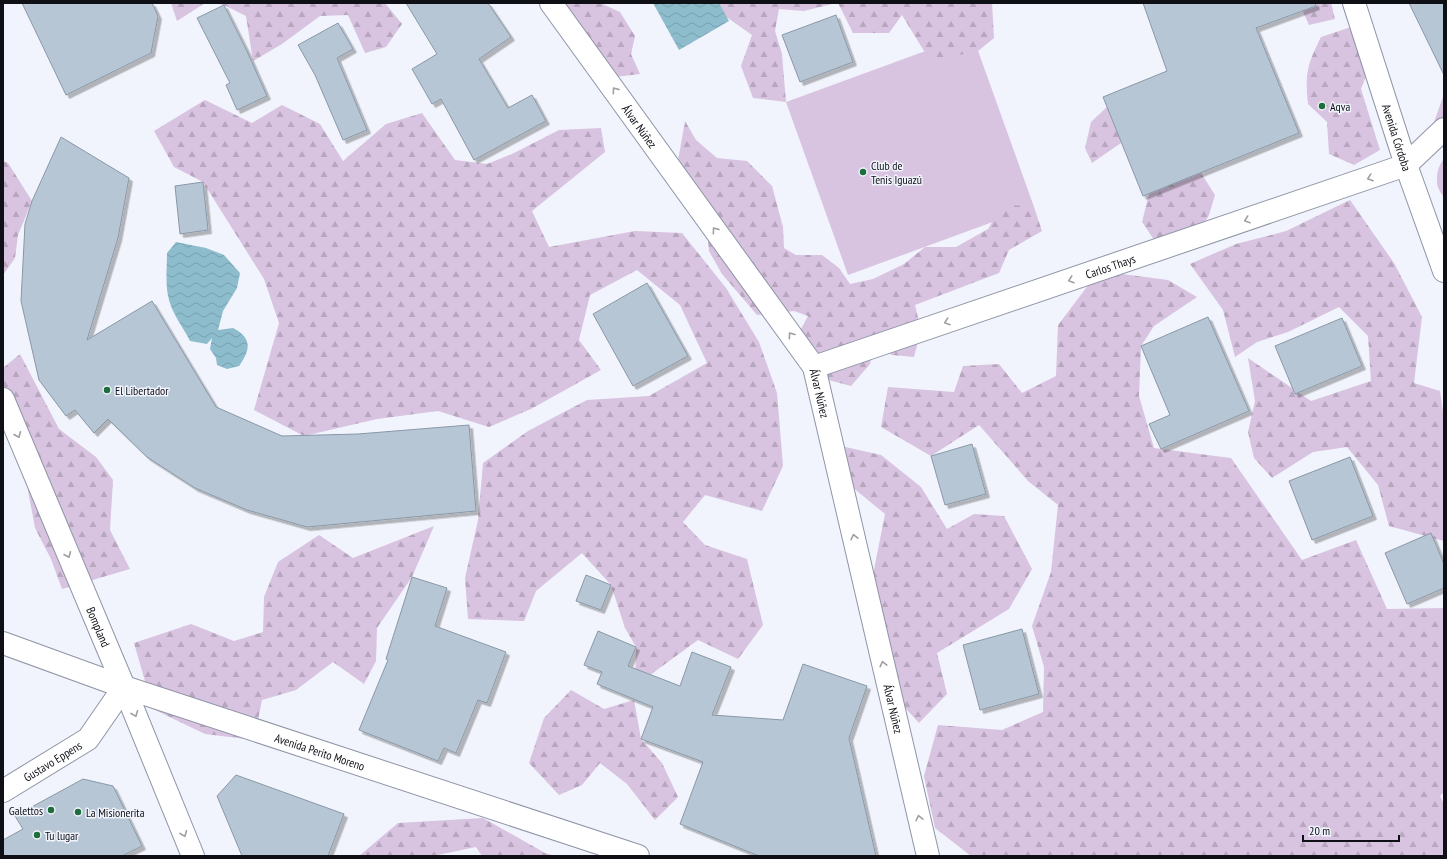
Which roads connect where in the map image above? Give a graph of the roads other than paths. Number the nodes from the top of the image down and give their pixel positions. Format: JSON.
{"nodes":[{"id":1,"x":551,"y":3,"type":"edge"},
{"id":2,"x":1354,"y":3,"type":"edge"},
{"id":3,"x":1444,"y":129,"type":"edge"},
{"id":4,"x":1406,"y":165,"type":"junction"},
{"id":5,"x":1444,"y":271,"type":"edge"},
{"id":6,"x":814,"y":367,"type":"junction"},
{"id":7,"x":3,"y":399,"type":"edge"},
{"id":8,"x":3,"y":643,"type":"edge"},
{"id":9,"x":124,"y":687,"type":"junction"},
{"id":10,"x":3,"y":791,"type":"edge"},
{"id":11,"x":192,"y":856,"type":"edge"},
{"id":12,"x":638,"y":856,"type":"edge"},
{"id":13,"x":928,"y":856,"type":"edge"}],
"edges":[{"from":6,"to":1,"type":"street","name":"Álvar Núñez","one_way":true},
{"from":2,"to":4,"type":"street","name":"Avenida Córdoba"},
{"from":3,"to":4,"type":"street"},
{"from":4,"to":5,"type":"street","name":"Avenida Córdoba"},
{"from":4,"to":6,"type":"street","name":"Carlos Thays","one_way":true},
{"from":13,"to":6,"type":"street","name":"Álvar Núñez","one_way":true},
{"from":7,"to":9,"type":"street","name":"Bompland","one_way":true},
{"from":8,"to":9,"type":"street","name":"Avenida Perito Moreno"},
{"from":9,"to":10,"type":"street","name":"Gustavo Eppens"},
{"from":9,"to":11,"type":"street","name":"Bompland","one_way":true},
{"from":9,"to":12,"type":"street","name":"Avenida Perito Moreno"}]}
